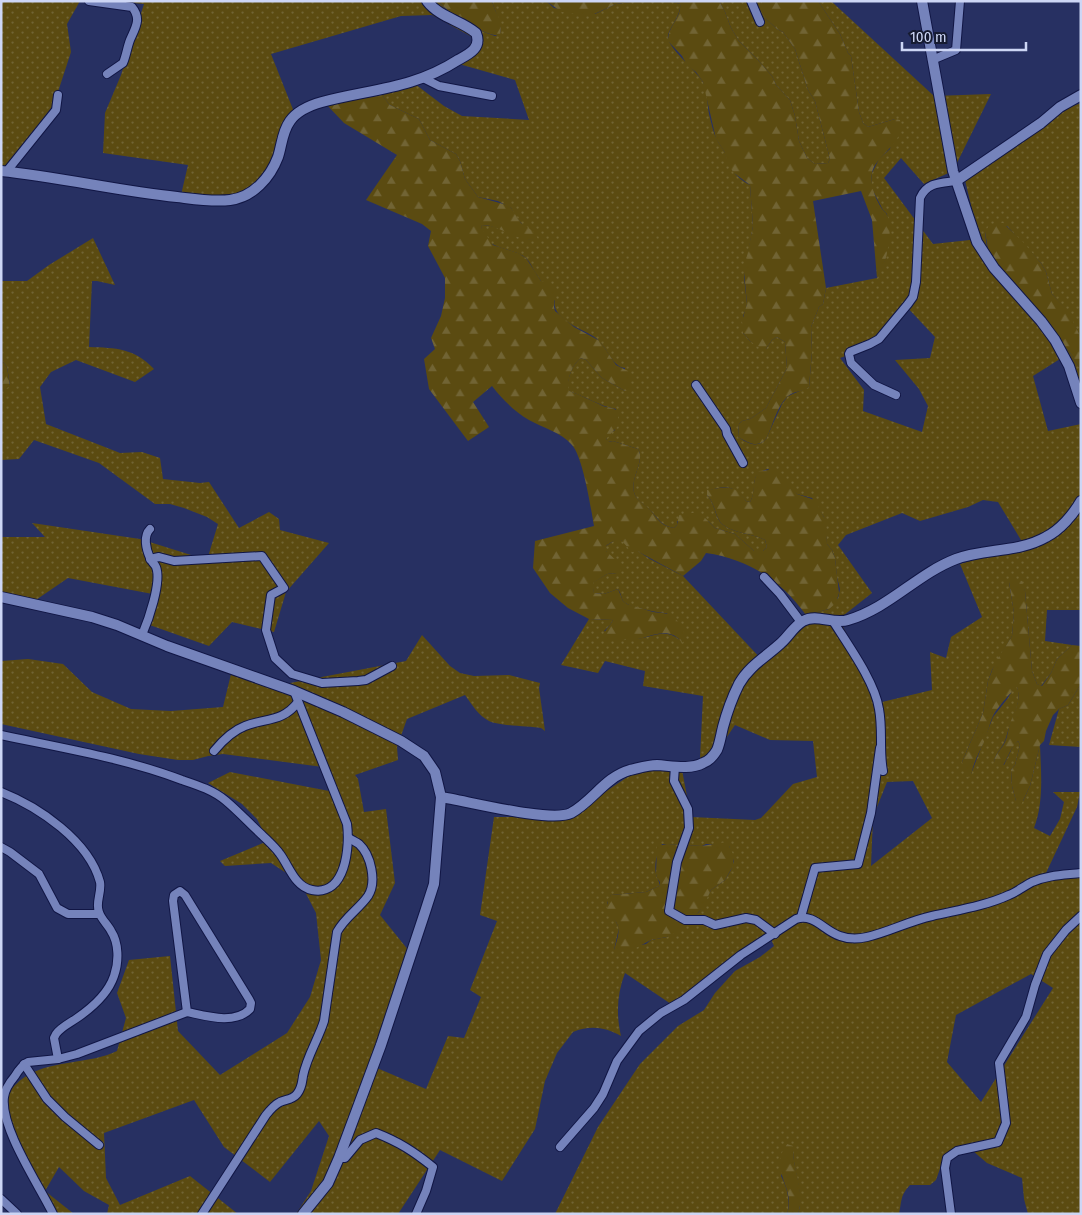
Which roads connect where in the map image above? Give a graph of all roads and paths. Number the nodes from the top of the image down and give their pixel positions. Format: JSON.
{"nodes":[{"id":1,"x":89,"y":1,"type":"edge"},
{"id":2,"x":427,"y":1,"type":"edge"},
{"id":3,"x":751,"y":1,"type":"edge"},
{"id":4,"x":922,"y":1,"type":"edge"},
{"id":5,"x":960,"y":1,"type":"edge"},
{"id":6,"x":760,"y":22,"type":"dead end"},
{"id":7,"x":932,"y":60,"type":"junction"},
{"id":8,"x":107,"y":74,"type":"dead end"},
{"id":9,"x":423,"y":78,"type":"junction"},
{"id":10,"x":58,"y":95,"type":"dead end"},
{"id":11,"x":1081,"y":95,"type":"edge"},
{"id":12,"x":492,"y":96,"type":"dead end"},
{"id":13,"x":4,"y":171,"type":"edge"},
{"id":14,"x":956,"y":181,"type":"junction"},
{"id":15,"x":696,"y":385,"type":"dead end"},
{"id":16,"x":896,"y":396,"type":"dead end"},
{"id":17,"x":1081,"y":403,"type":"edge"},
{"id":18,"x":743,"y":463,"type":"dead end"},
{"id":19,"x":1081,"y":501,"type":"edge"},
{"id":20,"x":150,"y":529,"type":"dead end"},
{"id":21,"x":150,"y":559,"type":"junction"},
{"id":22,"x":764,"y":577,"type":"dead end"},
{"id":23,"x":1,"y":597,"type":"edge"},
{"id":24,"x":833,"y":621,"type":"junction"},
{"id":25,"x":800,"y":622,"type":"junction"},
{"id":26,"x":142,"y":636,"type":"junction"},
{"id":27,"x":392,"y":666,"type":"dead end"},
{"id":28,"x":294,"y":691,"type":"junction"},
{"id":29,"x":298,"y":702,"type":"junction"},
{"id":30,"x":1,"y":735,"type":"edge"},
{"id":31,"x":880,"y":748,"type":"junction"},
{"id":32,"x":214,"y":751,"type":"dead end"},
{"id":33,"x":675,"y":766,"type":"junction"},
{"id":34,"x":883,"y":771,"type":"dead end"},
{"id":35,"x":1,"y":792,"type":"edge"},
{"id":36,"x":441,"y":797,"type":"junction"},
{"id":37,"x":349,"y":838,"type":"junction"},
{"id":38,"x":1,"y":848,"type":"edge"},
{"id":39,"x":1081,"y":873,"type":"edge"},
{"id":40,"x":99,"y":914,"type":"junction"},
{"id":41,"x":1081,"y":916,"type":"edge"},
{"id":42,"x":801,"y":918,"type":"junction"},
{"id":43,"x":775,"y":934,"type":"junction"},
{"id":44,"x":187,"y":1012,"type":"junction"},
{"id":45,"x":58,"y":1059,"type":"junction"},
{"id":46,"x":24,"y":1064,"type":"junction"},
{"id":47,"x":99,"y":1145,"type":"dead end"},
{"id":48,"x":560,"y":1147,"type":"dead end"},
{"id":49,"x":339,"y":1158,"type":"junction"},
{"id":50,"x":1,"y":1199,"type":"edge"},
{"id":51,"x":951,"y":1213,"type":"edge"},
{"id":52,"x":17,"y":1214,"type":"edge"},
{"id":53,"x":53,"y":1214,"type":"edge"},
{"id":54,"x":202,"y":1214,"type":"edge"},
{"id":55,"x":303,"y":1214,"type":"edge"},
{"id":56,"x":416,"y":1214,"type":"edge"}],
"edges":[{"from":1,"to":8,"type":"street"},
{"from":2,"to":9,"type":"street"},
{"from":3,"to":6,"type":"street"},
{"from":4,"to":7,"type":"street"},
{"from":5,"to":7,"type":"street"},
{"from":7,"to":14,"type":"street"},
{"from":9,"to":12,"type":"street"},
{"from":9,"to":13,"type":"street"},
{"from":10,"to":13,"type":"street"},
{"from":11,"to":14,"type":"street"},
{"from":14,"to":16,"type":"street"},
{"from":14,"to":17,"type":"street"},
{"from":15,"to":18,"type":"street"},
{"from":19,"to":24,"type":"street"},
{"from":20,"to":21,"type":"street"},
{"from":21,"to":26,"type":"street"},
{"from":21,"to":27,"type":"street"},
{"from":22,"to":25,"type":"street"},
{"from":23,"to":26,"type":"street"},
{"from":24,"to":25,"type":"street"},
{"from":24,"to":31,"type":"street"},
{"from":25,"to":33,"type":"street"},
{"from":26,"to":28,"type":"street"},
{"from":28,"to":29,"type":"street"},
{"from":28,"to":36,"type":"street"},
{"from":29,"to":32,"type":"street"},
{"from":29,"to":37,"type":"street"},
{"from":30,"to":37,"type":"street"},
{"from":31,"to":34,"type":"street"},
{"from":31,"to":42,"type":"street"},
{"from":33,"to":36,"type":"street"},
{"from":33,"to":43,"type":"street"},
{"from":35,"to":40,"type":"street"},
{"from":36,"to":49,"type":"street"},
{"from":37,"to":54,"type":"street"},
{"from":38,"to":40,"type":"street"},
{"from":39,"to":42,"type":"street"},
{"from":40,"to":45,"type":"street"},
{"from":41,"to":51,"type":"street"},
{"from":42,"to":43,"type":"street"},
{"from":43,"to":48,"type":"street"},
{"from":44,"to":44,"type":"street"},
{"from":44,"to":45,"type":"street"},
{"from":45,"to":46,"type":"street"},
{"from":46,"to":47,"type":"street"},
{"from":46,"to":53,"type":"street"},
{"from":49,"to":55,"type":"street"},
{"from":49,"to":56,"type":"street"},
{"from":50,"to":52,"type":"street"}]}
